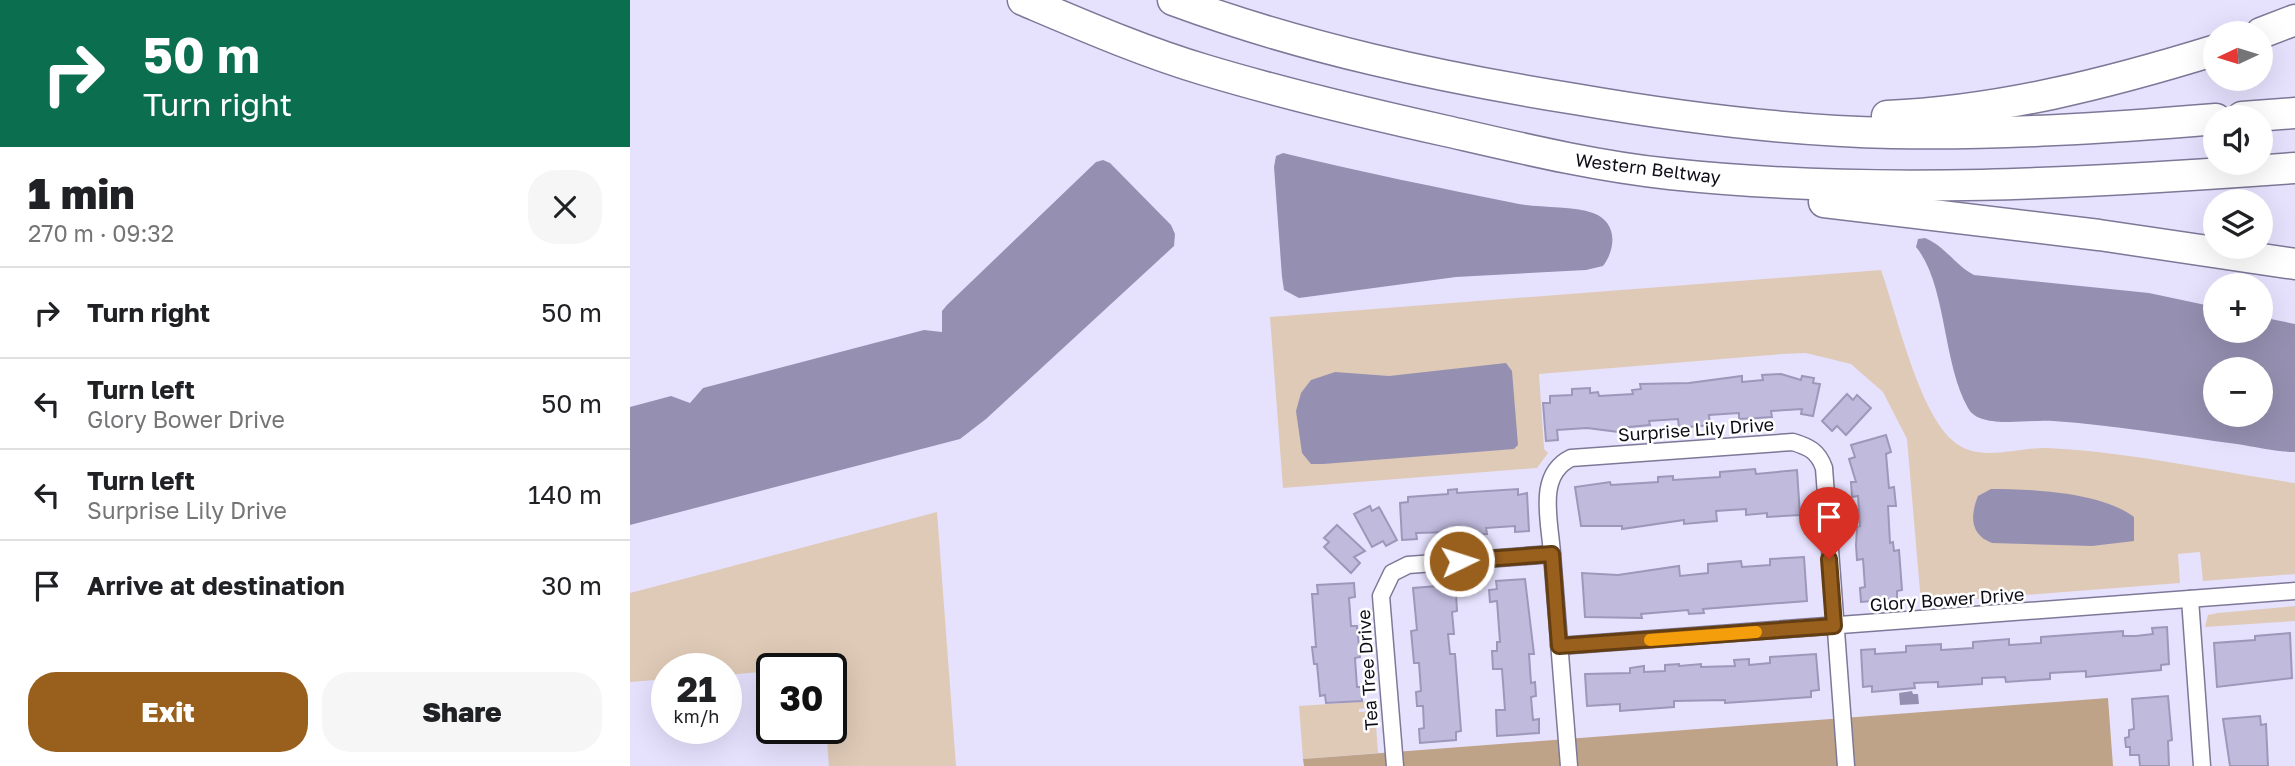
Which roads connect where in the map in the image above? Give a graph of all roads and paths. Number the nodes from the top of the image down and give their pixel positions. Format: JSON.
{"nodes":[{"id":1,"x":1173,"y":0,"type":"edge"},
{"id":2,"x":1029,"y":3,"type":"edge"},
{"id":3,"x":2295,"y":20,"type":"edge"},
{"id":4,"x":2273,"y":28,"type":"edge"},
{"id":5,"x":2203,"y":54,"type":"edge"},
{"id":6,"x":2295,"y":113,"type":"edge"},
{"id":7,"x":2273,"y":115,"type":"edge"},
{"id":8,"x":2203,"y":120,"type":"edge"},
{"id":9,"x":1741,"y":123,"type":"junction"},
{"id":10,"x":2295,"y":168,"type":"edge"},
{"id":11,"x":1669,"y":174,"type":"junction"},
{"id":12,"x":2295,"y":264,"type":"edge"},
{"id":13,"x":1552,"y":554,"type":"junction"},
{"id":14,"x":2295,"y":591,"type":"edge"},
{"id":15,"x":2190,"y":599,"type":"junction"},
{"id":16,"x":1834,"y":626,"type":"junction"},
{"id":17,"x":1559,"y":646,"type":"junction"},
{"id":18,"x":1395,"y":766,"type":"edge"},
{"id":19,"x":1569,"y":766,"type":"edge"},
{"id":20,"x":1846,"y":766,"type":"edge"},
{"id":21,"x":2202,"y":766,"type":"edge"}],
"edges":[{"from":1,"to":9,"type":"highway"},
{"from":2,"to":11,"type":"highway","name":"Western Beltway"},
{"from":3,"to":4,"type":"highway"},
{"from":5,"to":9,"type":"highway"},
{"from":6,"to":7,"type":"highway"},
{"from":8,"to":9,"type":"highway"},
{"from":10,"to":11,"type":"highway","name":"Western Beltway"},
{"from":11,"to":12,"type":"highway"},
{"from":13,"to":16,"type":"street","name":"Surprise Lily Drive"},
{"from":13,"to":17,"type":"street"},
{"from":13,"to":18,"type":"street","name":"Tea Tree Drive"},
{"from":14,"to":15,"type":"street","name":"Glory Bower Drive"},
{"from":15,"to":16,"type":"street","name":"Glory Bower Drive"},
{"from":15,"to":21,"type":"street"},
{"from":16,"to":17,"type":"street","name":"Glory Bower Drive"},
{"from":16,"to":20,"type":"street","name":"Surprise Lily Drive"},
{"from":17,"to":19,"type":"street"}]}
